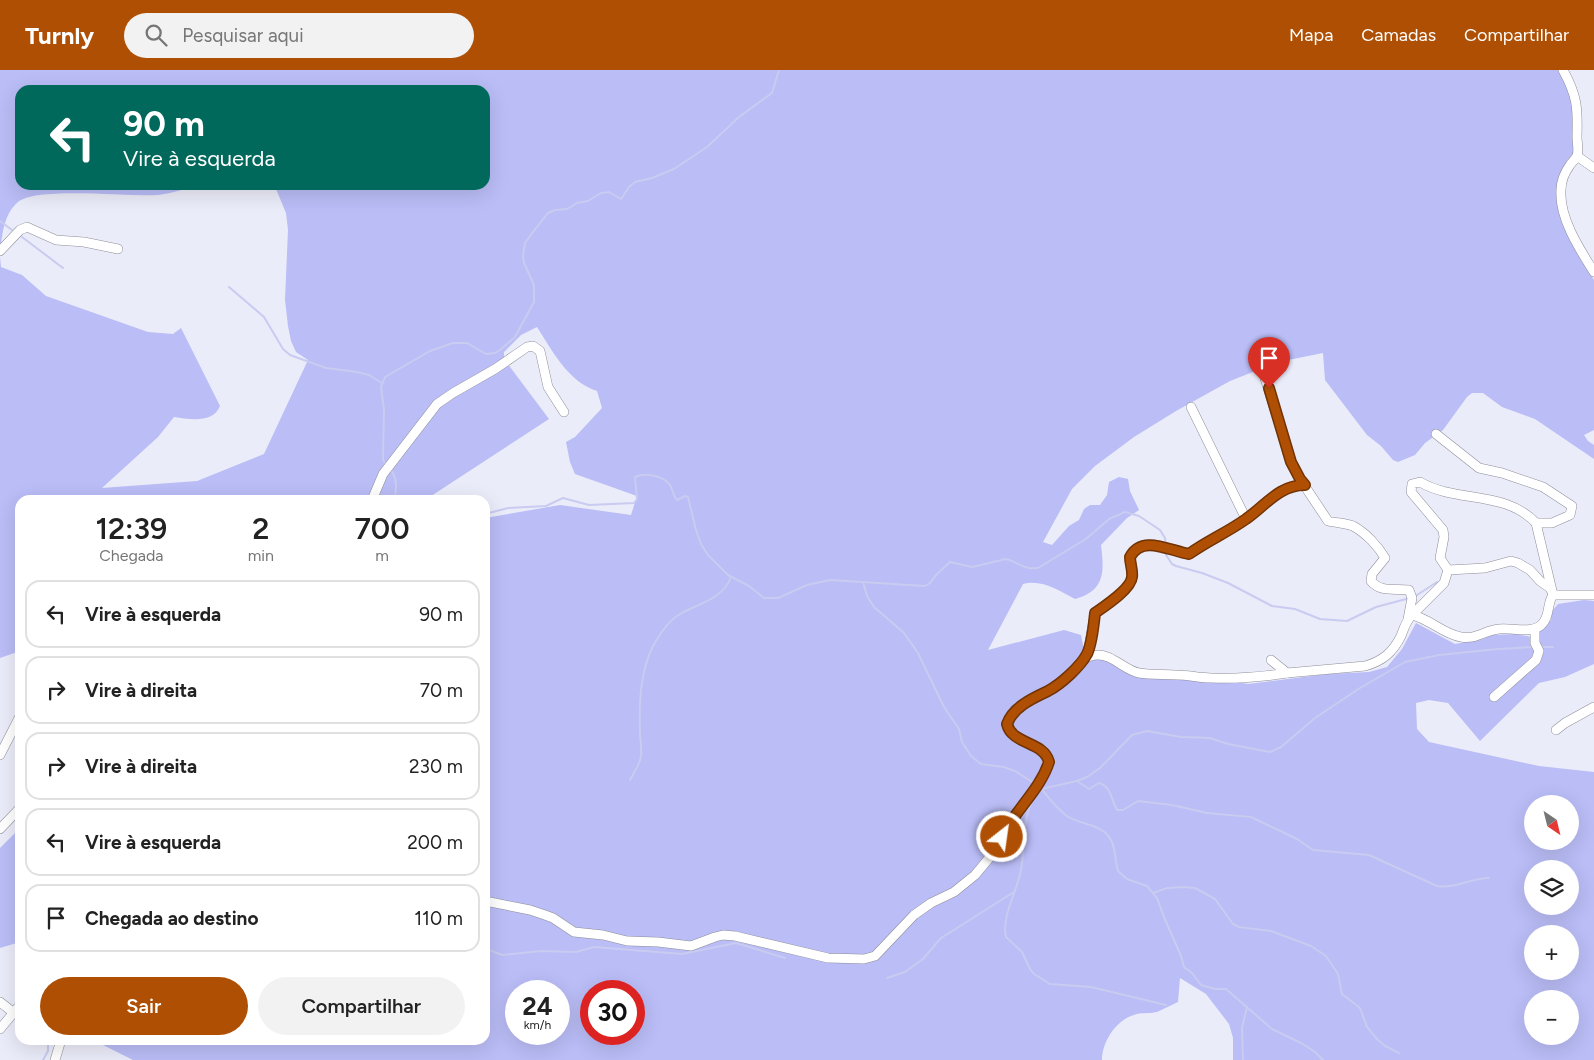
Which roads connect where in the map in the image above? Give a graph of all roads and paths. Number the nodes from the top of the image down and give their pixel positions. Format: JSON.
{"nodes":[{"id":1,"x":1562,"y":70,"type":"edge"},
{"id":2,"x":1577,"y":156,"type":"junction"},
{"id":3,"x":1594,"y":168,"type":"edge"},
{"id":4,"x":118,"y":249,"type":"dead end"},
{"id":5,"x":0,"y":252,"type":"edge"},
{"id":6,"x":1594,"y":272,"type":"edge"},
{"id":7,"x":1264,"y":375,"type":"dead end"},
{"id":8,"x":1191,"y":407,"type":"dead end"},
{"id":9,"x":564,"y":412,"type":"dead end"},
{"id":10,"x":1436,"y":434,"type":"dead end"},
{"id":11,"x":1305,"y":485,"type":"junction"},
{"id":12,"x":374,"y":495,"type":"edge"},
{"id":13,"x":1246,"y":519,"type":"junction"},
{"id":14,"x":1536,"y":523,"type":"junction"},
{"id":15,"x":1448,"y":570,"type":"junction"},
{"id":16,"x":1554,"y":595,"type":"junction"},
{"id":17,"x":1594,"y":595,"type":"edge"},
{"id":18,"x":1410,"y":618,"type":"junction"},
{"id":19,"x":1535,"y":629,"type":"junction"},
{"id":20,"x":1083,"y":660,"type":"junction"},
{"id":21,"x":1271,"y":660,"type":"dead end"},
{"id":22,"x":1287,"y":673,"type":"junction"},
{"id":23,"x":1494,"y":697,"type":"dead end"},
{"id":24,"x":1594,"y":707,"type":"edge"},
{"id":25,"x":15,"y":726,"type":"edge"},
{"id":26,"x":1556,"y":730,"type":"dead end"},
{"id":27,"x":0,"y":755,"type":"edge"},
{"id":28,"x":15,"y":813,"type":"edge"},
{"id":29,"x":0,"y":829,"type":"edge"},
{"id":30,"x":490,"y":902,"type":"edge"},
{"id":31,"x":0,"y":1002,"type":"edge"},
{"id":32,"x":14,"y":1013,"type":"joint"},
{"id":33,"x":0,"y":1029,"type":"edge"},
{"id":34,"x":59,"y":1045,"type":"edge"},
{"id":35,"x":55,"y":1060,"type":"edge"}],
"edges":[{"from":1,"to":2,"type":"street"},
{"from":2,"to":3,"type":"street"},
{"from":2,"to":6,"type":"street"},
{"from":4,"to":5,"type":"street"},
{"from":7,"to":11,"type":"street"},
{"from":8,"to":13,"type":"street"},
{"from":9,"to":12,"type":"street"},
{"from":10,"to":14,"type":"street"},
{"from":11,"to":13,"type":"street"},
{"from":11,"to":18,"type":"street"},
{"from":13,"to":20,"type":"street"},
{"from":14,"to":15,"type":"street"},
{"from":14,"to":16,"type":"street"},
{"from":15,"to":16,"type":"street"},
{"from":15,"to":18,"type":"street"},
{"from":16,"to":17,"type":"street"},
{"from":16,"to":19,"type":"street"},
{"from":18,"to":19,"type":"street"},
{"from":18,"to":22,"type":"street"},
{"from":19,"to":23,"type":"street"},
{"from":20,"to":22,"type":"street"},
{"from":20,"to":30,"type":"street"},
{"from":21,"to":22,"type":"street"},
{"from":24,"to":26,"type":"street"},
{"from":25,"to":27,"type":"street"},
{"from":28,"to":29,"type":"street"},
{"from":31,"to":32,"type":"street"},
{"from":32,"to":33,"type":"street"},
{"from":34,"to":35,"type":"street"}]}
